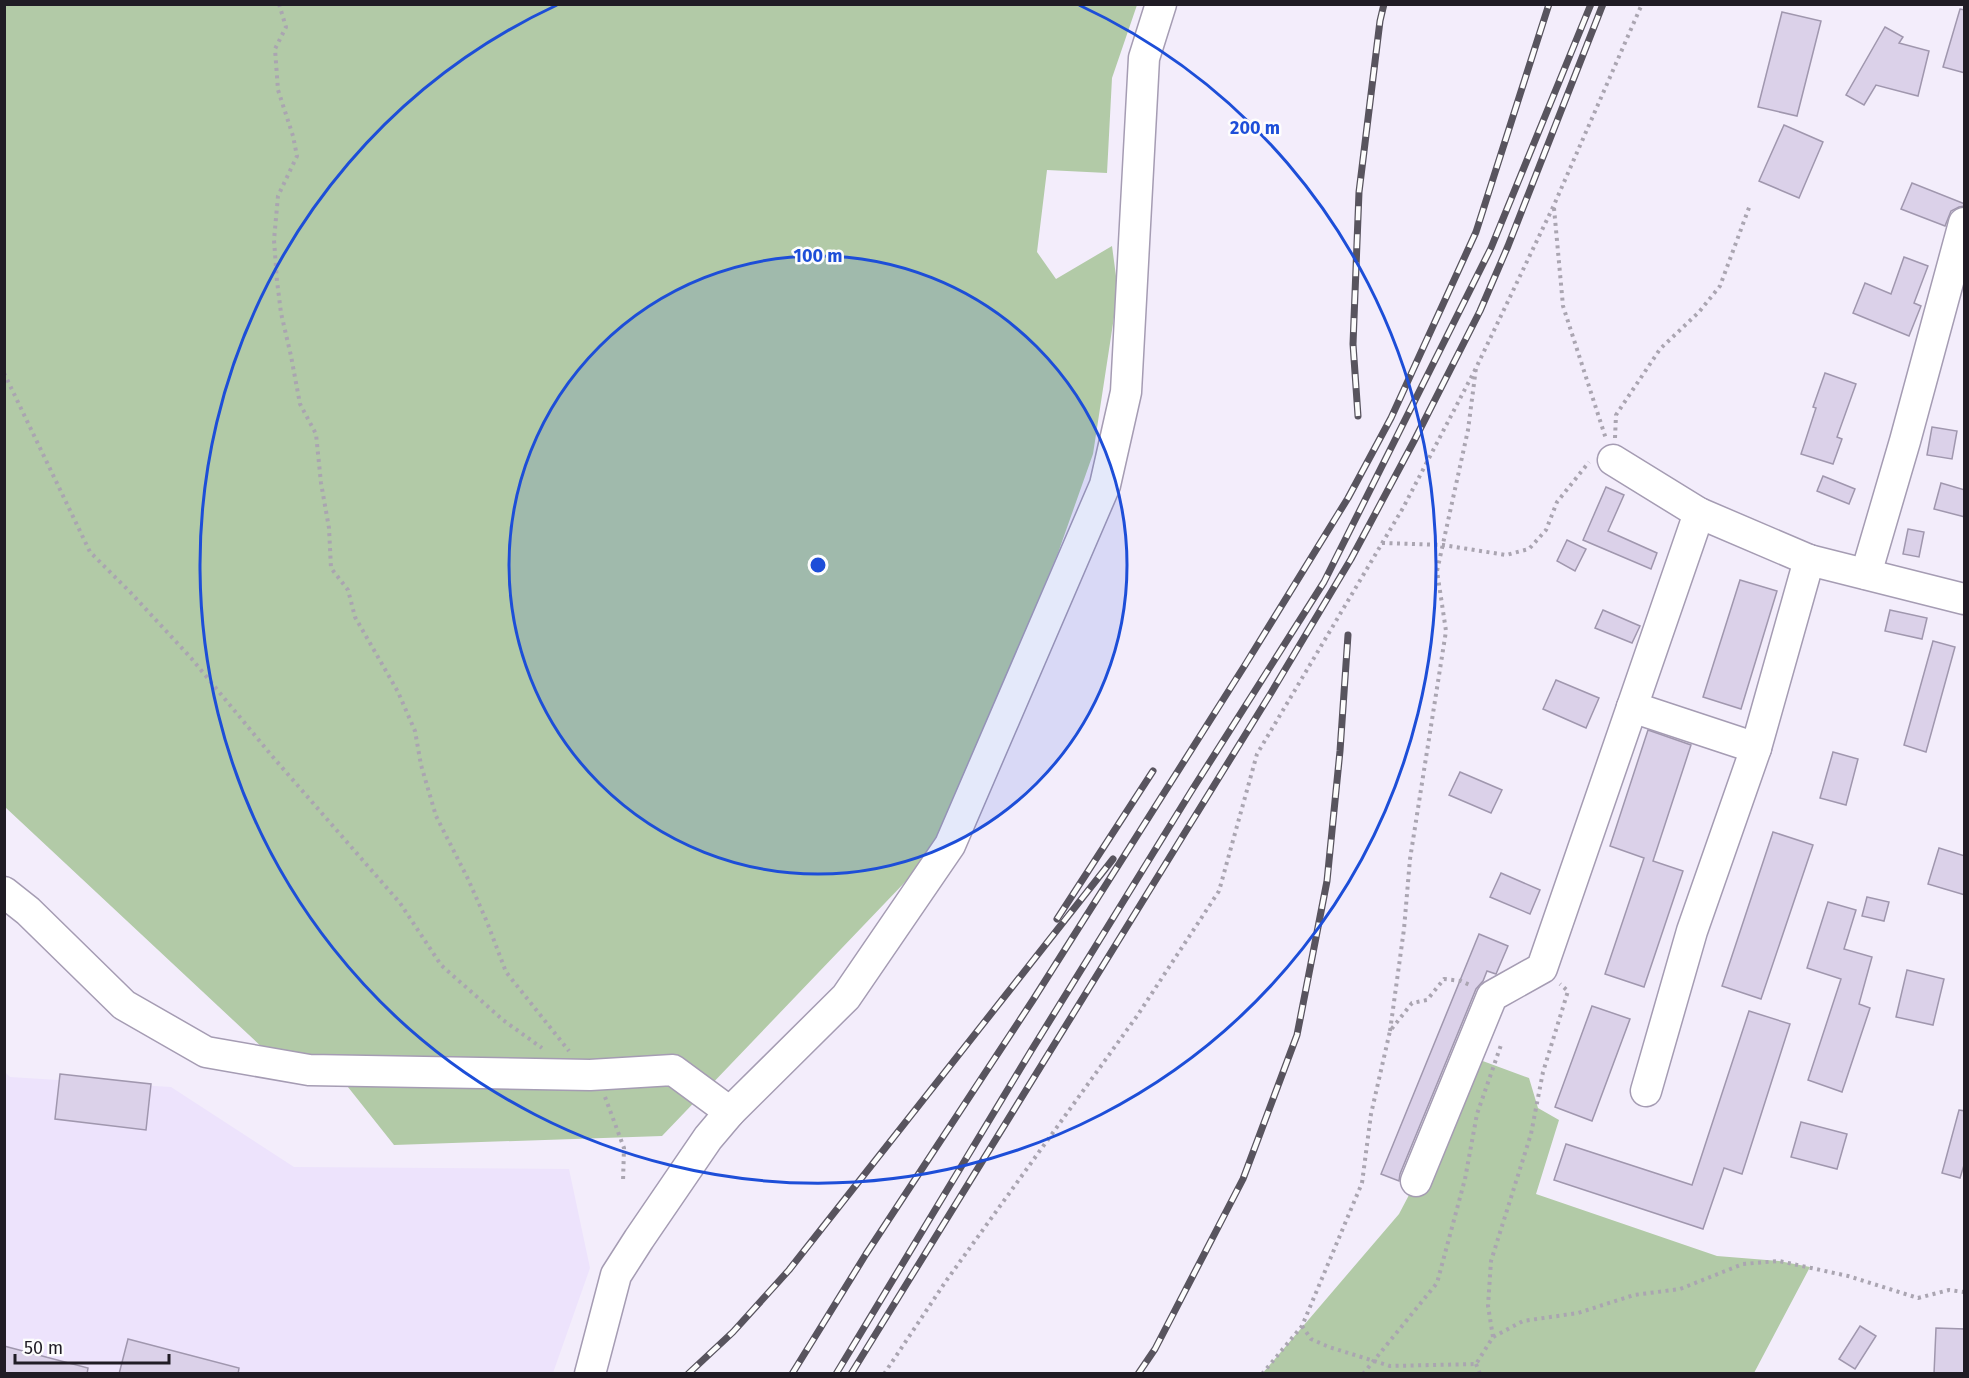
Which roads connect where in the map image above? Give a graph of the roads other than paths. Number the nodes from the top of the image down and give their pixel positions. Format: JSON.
{"nodes":[{"id":1,"x":1161,"y":4,"type":"edge"},
{"id":2,"x":1965,"y":223,"type":"edge"},
{"id":3,"x":1613,"y":460,"type":"road end"},
{"id":4,"x":1699,"y":513,"type":"junction"},
{"id":5,"x":1809,"y":560,"type":"junction"},
{"id":6,"x":1866,"y":574,"type":"junction"},
{"id":7,"x":1965,"y":599,"type":"edge"},
{"id":8,"x":1632,"y":707,"type":"junction"},
{"id":9,"x":1756,"y":748,"type":"junction"},
{"id":10,"x":4,"y":892,"type":"edge"},
{"id":11,"x":1646,"y":1091,"type":"dead end"},
{"id":12,"x":730,"y":1112,"type":"junction"},
{"id":13,"x":1416,"y":1181,"type":"dead end"},
{"id":14,"x":590,"y":1374,"type":"edge"}],
"edges":[{"from":1,"to":12,"type":"street"},
{"from":2,"to":6,"type":"street"},
{"from":3,"to":4,"type":"street"},
{"from":4,"to":5,"type":"street"},
{"from":4,"to":8,"type":"street"},
{"from":5,"to":6,"type":"street"},
{"from":5,"to":9,"type":"street"},
{"from":6,"to":7,"type":"street"},
{"from":8,"to":9,"type":"street"},
{"from":8,"to":13,"type":"street"},
{"from":9,"to":11,"type":"street"},
{"from":10,"to":12,"type":"street"},
{"from":12,"to":14,"type":"street"}]}
